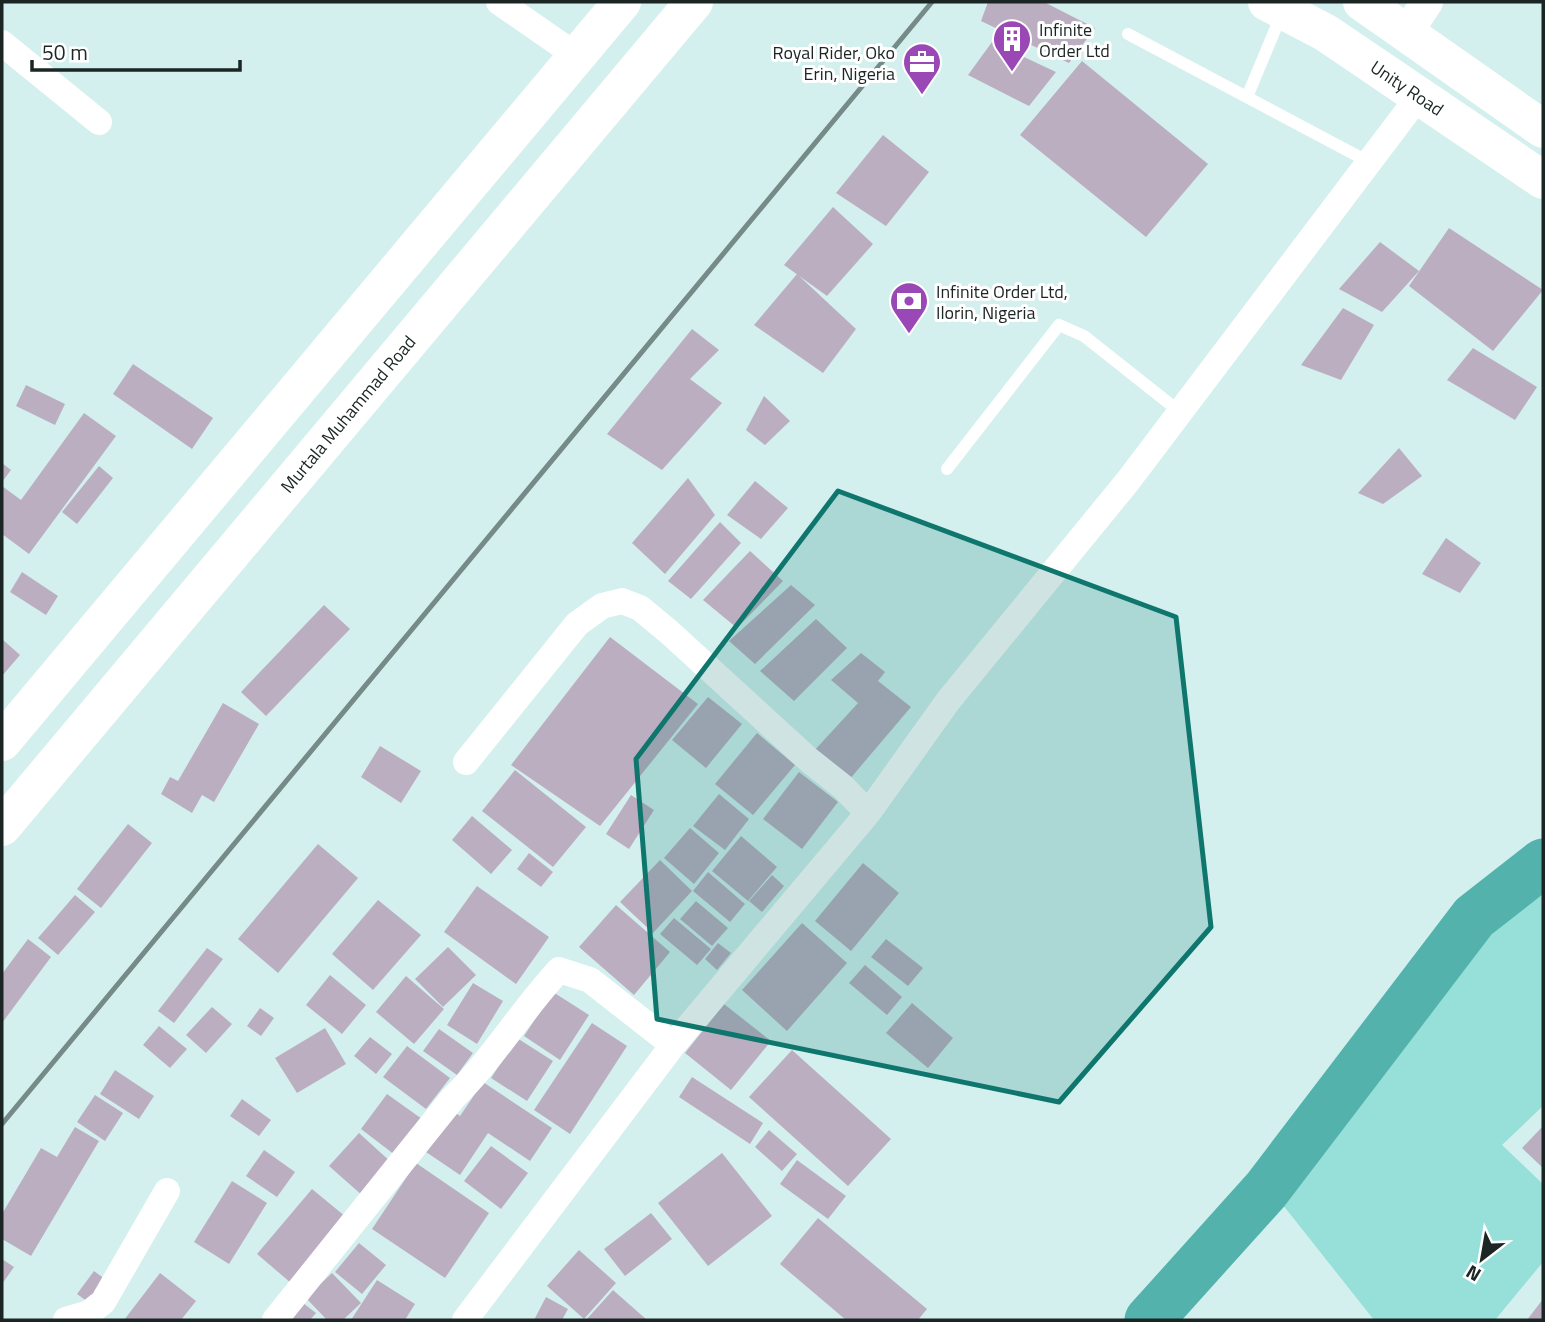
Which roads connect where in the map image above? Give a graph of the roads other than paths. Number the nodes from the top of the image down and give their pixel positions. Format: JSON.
{"nodes":[{"id":1,"x":499,"y":2,"type":"edge"},
{"id":2,"x":622,"y":2,"type":"edge"},
{"id":3,"x":694,"y":2,"type":"edge"},
{"id":4,"x":1362,"y":2,"type":"edge"},
{"id":5,"x":1427,"y":2,"type":"edge"},
{"id":6,"x":1275,"y":6,"type":"edge"},
{"id":7,"x":1128,"y":34,"type":"dead end"},
{"id":8,"x":1405,"y":34,"type":"junction"},
{"id":9,"x":2,"y":43,"type":"edge"},
{"id":10,"x":577,"y":55,"type":"junction"},
{"id":11,"x":1419,"y":96,"type":"junction"},
{"id":12,"x":1247,"y":97,"type":"junction"},
{"id":13,"x":99,"y":121,"type":"dead end"},
{"id":14,"x":1543,"y":130,"type":"edge"},
{"id":15,"x":1369,"y":162,"type":"junction"},
{"id":16,"x":1543,"y":180,"type":"edge"},
{"id":17,"x":1180,"y":412,"type":"junction"},
{"id":18,"x":947,"y":469,"type":"dead end"},
{"id":19,"x":2,"y":742,"type":"edge"},
{"id":20,"x":466,"y":762,"type":"dead end"},
{"id":21,"x":868,"y":813,"type":"junction"},
{"id":22,"x":5,"y":815,"type":"edge"},
{"id":23,"x":673,"y":1045,"type":"junction"},
{"id":24,"x":167,"y":1191,"type":"dead end"},
{"id":25,"x":66,"y":1320,"type":"edge"},
{"id":26,"x":275,"y":1320,"type":"edge"},
{"id":27,"x":465,"y":1320,"type":"edge"}],
"edges":[{"from":1,"to":10,"type":"street"},
{"from":2,"to":10,"type":"main road"},
{"from":3,"to":22,"type":"main road","name":"Murtala Muhammad Road"},
{"from":4,"to":8,"type":"main road"},
{"from":5,"to":8,"type":"street"},
{"from":6,"to":11,"type":"main road","name":"Unity Road"},
{"from":6,"to":12,"type":"lane"},
{"from":7,"to":12,"type":"lane"},
{"from":8,"to":14,"type":"main road"},
{"from":9,"to":13,"type":"street"},
{"from":10,"to":19,"type":"main road"},
{"from":11,"to":15,"type":"street"},
{"from":11,"to":16,"type":"main road","name":"Unity Road"},
{"from":12,"to":15,"type":"lane"},
{"from":15,"to":17,"type":"street"},
{"from":17,"to":18,"type":"lane"},
{"from":17,"to":21,"type":"street"},
{"from":20,"to":21,"type":"street"},
{"from":21,"to":23,"type":"street"},
{"from":23,"to":26,"type":"street"},
{"from":23,"to":27,"type":"street"},
{"from":24,"to":25,"type":"street"}]}
